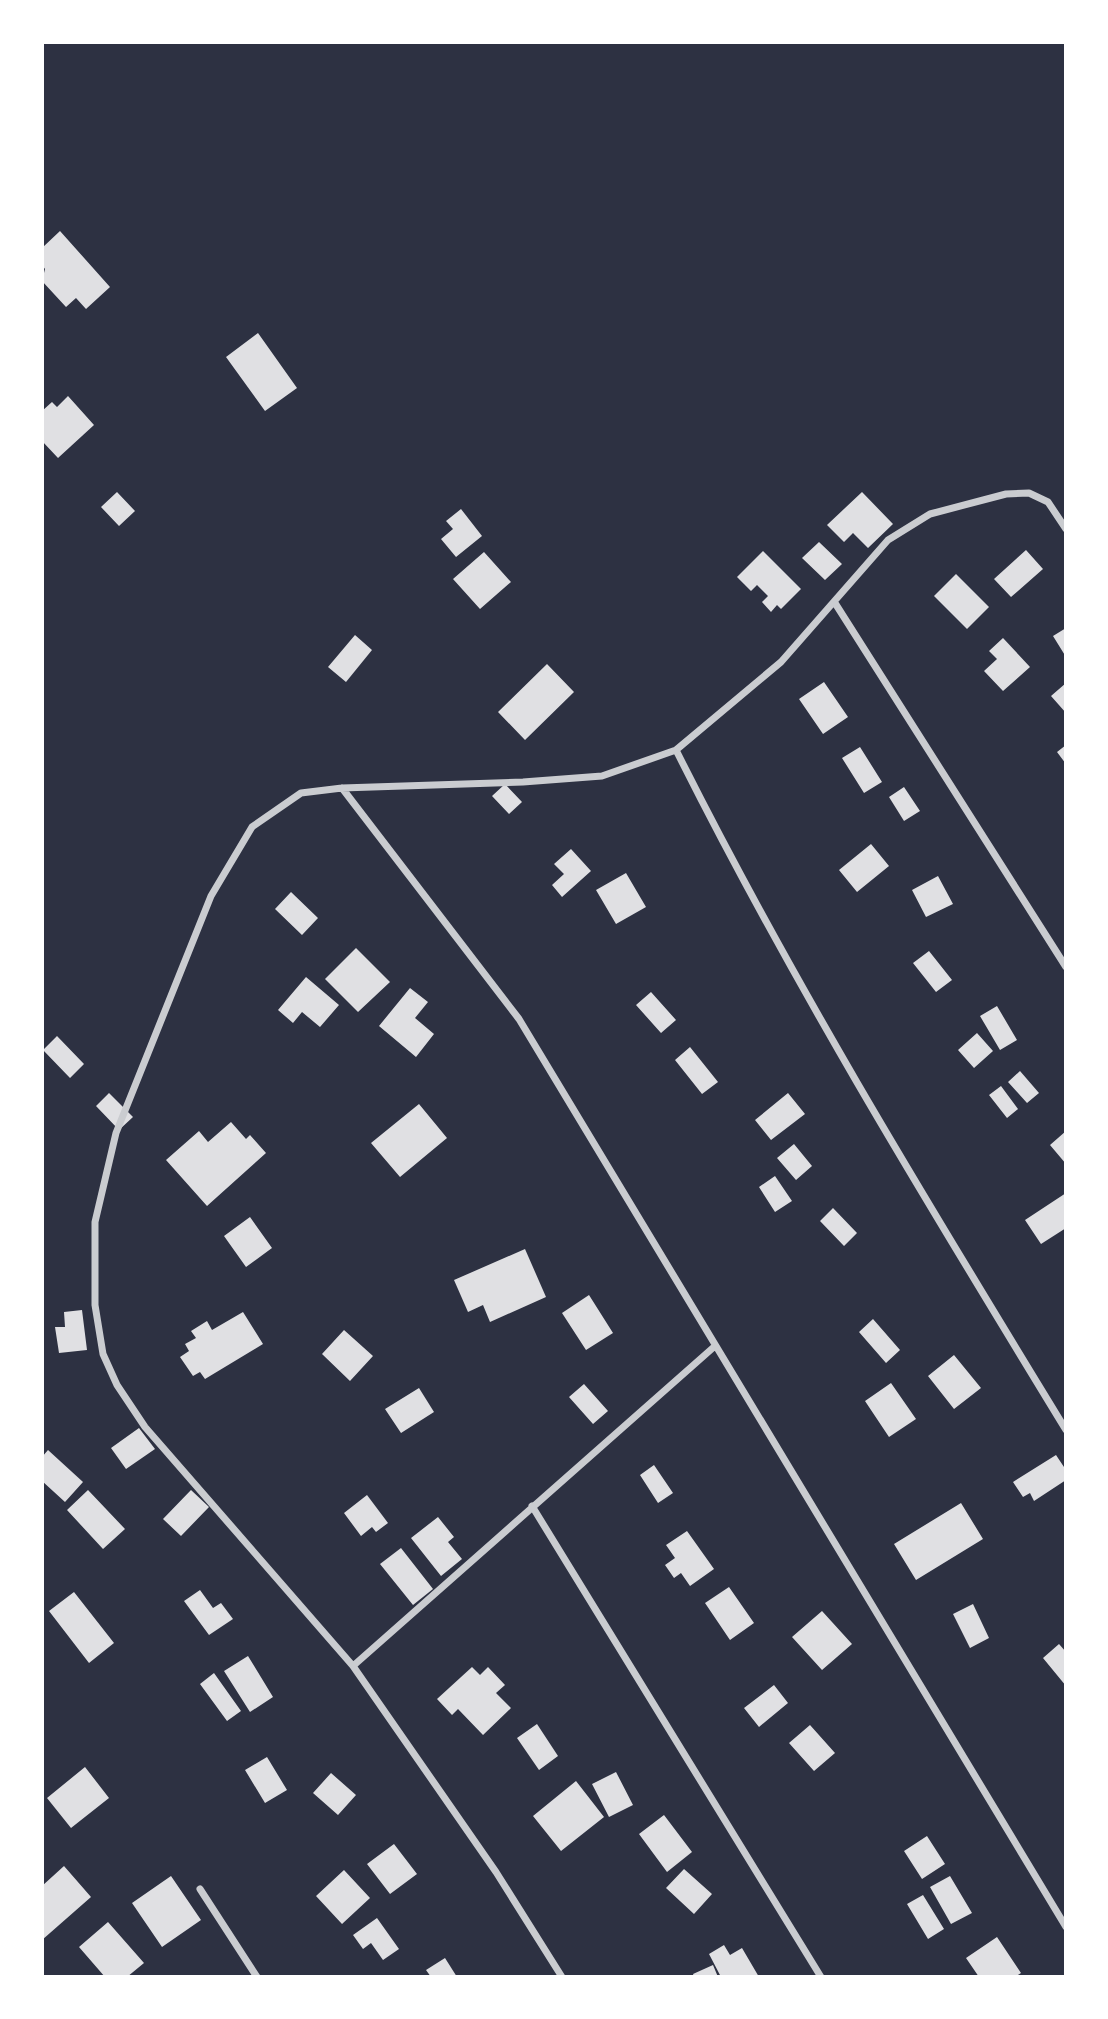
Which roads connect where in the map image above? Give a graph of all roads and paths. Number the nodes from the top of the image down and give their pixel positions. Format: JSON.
{"nodes":[{"id":1,"x":1066,"y":528,"type":"edge"},
{"id":2,"x":835,"y":603,"type":"junction"},
{"id":3,"x":676,"y":750,"type":"junction"},
{"id":4,"x":342,"y":788,"type":"junction"},
{"id":5,"x":1066,"y":967,"type":"edge"},
{"id":6,"x":715,"y":1346,"type":"junction"},
{"id":7,"x":1066,"y":1430,"type":"edge"},
{"id":8,"x":532,"y":1506,"type":"junction"},
{"id":9,"x":353,"y":1666,"type":"junction"},
{"id":10,"x":200,"y":1889,"type":"dead end"},
{"id":11,"x":1066,"y":1927,"type":"edge"},
{"id":12,"x":257,"y":1977,"type":"edge"},
{"id":13,"x":562,"y":1977,"type":"edge"},
{"id":14,"x":821,"y":1977,"type":"edge"}],
"edges":[{"from":1,"to":2,"type":"street"},
{"from":2,"to":3,"type":"street"},
{"from":2,"to":5,"type":"street"},
{"from":3,"to":4,"type":"street"},
{"from":3,"to":7,"type":"street"},
{"from":4,"to":6,"type":"street"},
{"from":4,"to":9,"type":"street"},
{"from":6,"to":8,"type":"street"},
{"from":6,"to":11,"type":"street"},
{"from":8,"to":9,"type":"street"},
{"from":8,"to":14,"type":"street"},
{"from":9,"to":13,"type":"street"},
{"from":10,"to":12,"type":"street"}]}
